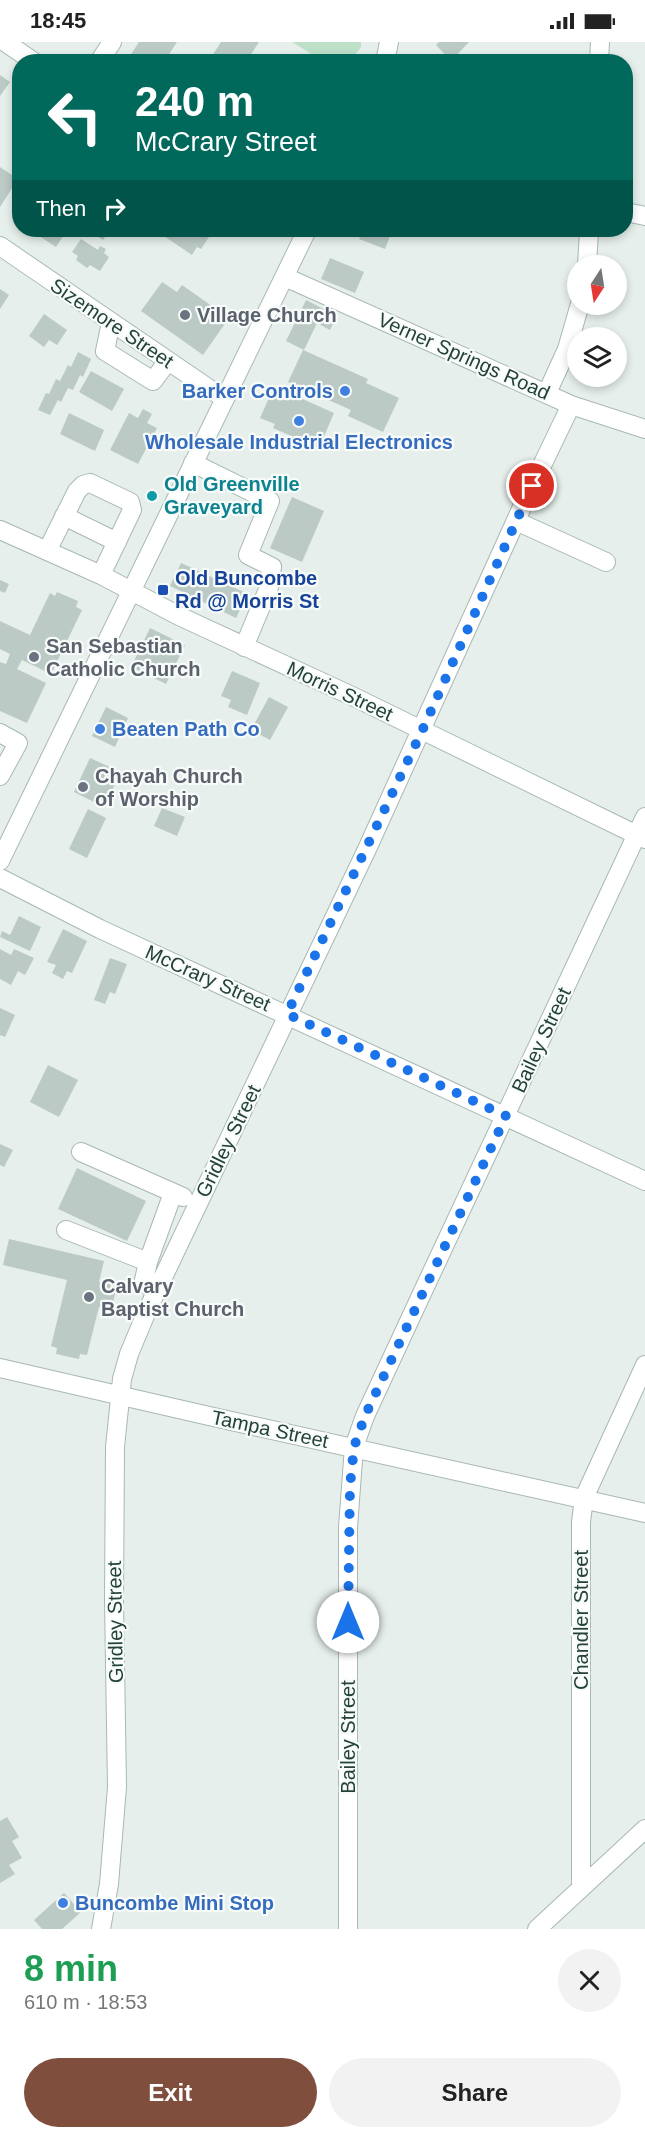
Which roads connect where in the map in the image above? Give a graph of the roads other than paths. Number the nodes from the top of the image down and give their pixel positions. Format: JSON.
{"nodes":[{"id":1,"x":5,"y":42,"type":"edge"},
{"id":2,"x":22,"y":54,"type":"edge"},
{"id":3,"x":298,"y":237,"type":"edge"},
{"id":4,"x":589,"y":237,"type":"edge"},
{"id":5,"x":0,"y":246,"type":"edge"},
{"id":6,"x":588,"y":255,"type":"edge"},
{"id":7,"x":285,"y":277,"type":"junction"},
{"id":8,"x":577,"y":315,"type":"edge"},
{"id":9,"x":111,"y":322,"type":"junction"},
{"id":10,"x":168,"y":361,"type":"junction"},
{"id":11,"x":547,"y":393,"type":"junction"},
{"id":12,"x":225,"y":398,"type":"junction"},
{"id":13,"x":571,"y":405,"type":"junction"},
{"id":14,"x":645,"y":429,"type":"edge"},
{"id":15,"x":193,"y":463,"type":"junction"},
{"id":16,"x":64,"y":516,"type":"junction"},
{"id":17,"x":516,"y":520,"type":"junction"},
{"id":18,"x":0,"y":530,"type":"edge"},
{"id":19,"x":117,"y":542,"type":"junction"},
{"id":20,"x":47,"y":551,"type":"junction"},
{"id":21,"x":606,"y":562,"type":"dead end"},
{"id":22,"x":101,"y":575,"type":"junction"},
{"id":23,"x":131,"y":592,"type":"junction"},
{"id":24,"x":244,"y":647,"type":"junction"},
{"id":25,"x":422,"y":731,"type":"junction"},
{"id":26,"x":0,"y":733,"type":"edge"},
{"id":27,"x":0,"y":776,"type":"edge"},
{"id":28,"x":645,"y":817,"type":"edge"},
{"id":29,"x":641,"y":837,"type":"edge"},
{"id":30,"x":0,"y":861,"type":"edge"},
{"id":31,"x":0,"y":878,"type":"edge"},
{"id":32,"x":287,"y":1014,"type":"junction"},
{"id":33,"x":506,"y":1116,"type":"junction"},
{"id":34,"x":81,"y":1152,"type":"dead end"},
{"id":35,"x":645,"y":1181,"type":"edge"},
{"id":36,"x":173,"y":1193,"type":"junction"},
{"id":37,"x":198,"y":1203,"type":"junction"},
{"id":38,"x":66,"y":1230,"type":"dead end"},
{"id":39,"x":156,"y":1239,"type":"junction"},
{"id":40,"x":176,"y":1249,"type":"junction"},
{"id":41,"x":148,"y":1262,"type":"junction"},
{"id":42,"x":155,"y":1293,"type":"junction"},
{"id":43,"x":645,"y":1365,"type":"edge"},
{"id":44,"x":0,"y":1368,"type":"edge"},
{"id":45,"x":120,"y":1395,"type":"junction"},
{"id":46,"x":354,"y":1447,"type":"junction"},
{"id":47,"x":584,"y":1498,"type":"junction"},
{"id":48,"x":645,"y":1513,"type":"edge"},
{"id":49,"x":645,"y":1829,"type":"edge"},
{"id":50,"x":581,"y":1888,"type":"junction"},
{"id":51,"x":100,"y":1929,"type":"edge"},
{"id":52,"x":348,"y":1929,"type":"edge"},
{"id":53,"x":537,"y":1929,"type":"edge"}],
"edges":[{"from":1,"to":2,"type":"street"},
{"from":3,"to":7,"type":"street"},
{"from":4,"to":6,"type":"street"},
{"from":5,"to":9,"type":"street","name":"Sizemore Street"},
{"from":7,"to":11,"type":"street","name":"Verner Springs Road"},
{"from":7,"to":12,"type":"street"},
{"from":8,"to":11,"type":"street"},
{"from":9,"to":10,"type":"street","name":"Sizemore Street"},
{"from":9,"to":10,"type":"street"},
{"from":10,"to":12,"type":"street","name":"Sizemore Street"},
{"from":11,"to":13,"type":"street","name":"Verner Springs Road"},
{"from":12,"to":15,"type":"street"},
{"from":13,"to":14,"type":"street","name":"Verner Springs Road"},
{"from":13,"to":17,"type":"street","name":"Gridley Street"},
{"from":15,"to":23,"type":"street"},
{"from":15,"to":24,"type":"street"},
{"from":16,"to":19,"type":"street"},
{"from":16,"to":19,"type":"street"},
{"from":16,"to":20,"type":"street"},
{"from":17,"to":21,"type":"street"},
{"from":17,"to":25,"type":"street","name":"Gridley Street"},
{"from":18,"to":20,"type":"street","name":"Morris Street"},
{"from":19,"to":22,"type":"street"},
{"from":20,"to":22,"type":"street","name":"Morris Street"},
{"from":22,"to":23,"type":"street","name":"Morris Street"},
{"from":23,"to":24,"type":"street","name":"Morris Street"},
{"from":23,"to":30,"type":"street"},
{"from":24,"to":25,"type":"street","name":"Morris Street"},
{"from":25,"to":29,"type":"street","name":"Morris Street"},
{"from":25,"to":32,"type":"street","name":"Gridley Street"},
{"from":26,"to":27,"type":"street"},
{"from":28,"to":29,"type":"street","name":"Bailey Street"},
{"from":29,"to":33,"type":"street","name":"Bailey Street"},
{"from":31,"to":32,"type":"street","name":"McCrary Street"},
{"from":32,"to":33,"type":"street","name":"McCrary Street"},
{"from":32,"to":37,"type":"street","name":"Gridley Street"},
{"from":33,"to":35,"type":"street","name":"McCrary Street"},
{"from":33,"to":46,"type":"street","name":"Bailey Street"},
{"from":34,"to":36,"type":"street"},
{"from":36,"to":37,"type":"street"},
{"from":36,"to":39,"type":"street"},
{"from":37,"to":40,"type":"street","name":"Gridley Street"},
{"from":38,"to":41,"type":"street"},
{"from":39,"to":40,"type":"street"},
{"from":39,"to":41,"type":"street"},
{"from":40,"to":42,"type":"street","name":"Gridley Street"},
{"from":41,"to":42,"type":"street"},
{"from":42,"to":45,"type":"street","name":"Gridley Street"},
{"from":43,"to":47,"type":"street","name":"Chandler Street"},
{"from":44,"to":45,"type":"street","name":"Tampa Street"},
{"from":45,"to":46,"type":"street","name":"Tampa Street"},
{"from":45,"to":51,"type":"street","name":"Gridley Street"},
{"from":46,"to":47,"type":"street","name":"Tampa Street"},
{"from":46,"to":52,"type":"street","name":"Bailey Street"},
{"from":47,"to":48,"type":"street","name":"Tampa Street"},
{"from":47,"to":50,"type":"street","name":"Chandler Street"},
{"from":49,"to":50,"type":"street"},
{"from":50,"to":53,"type":"street"}]}
